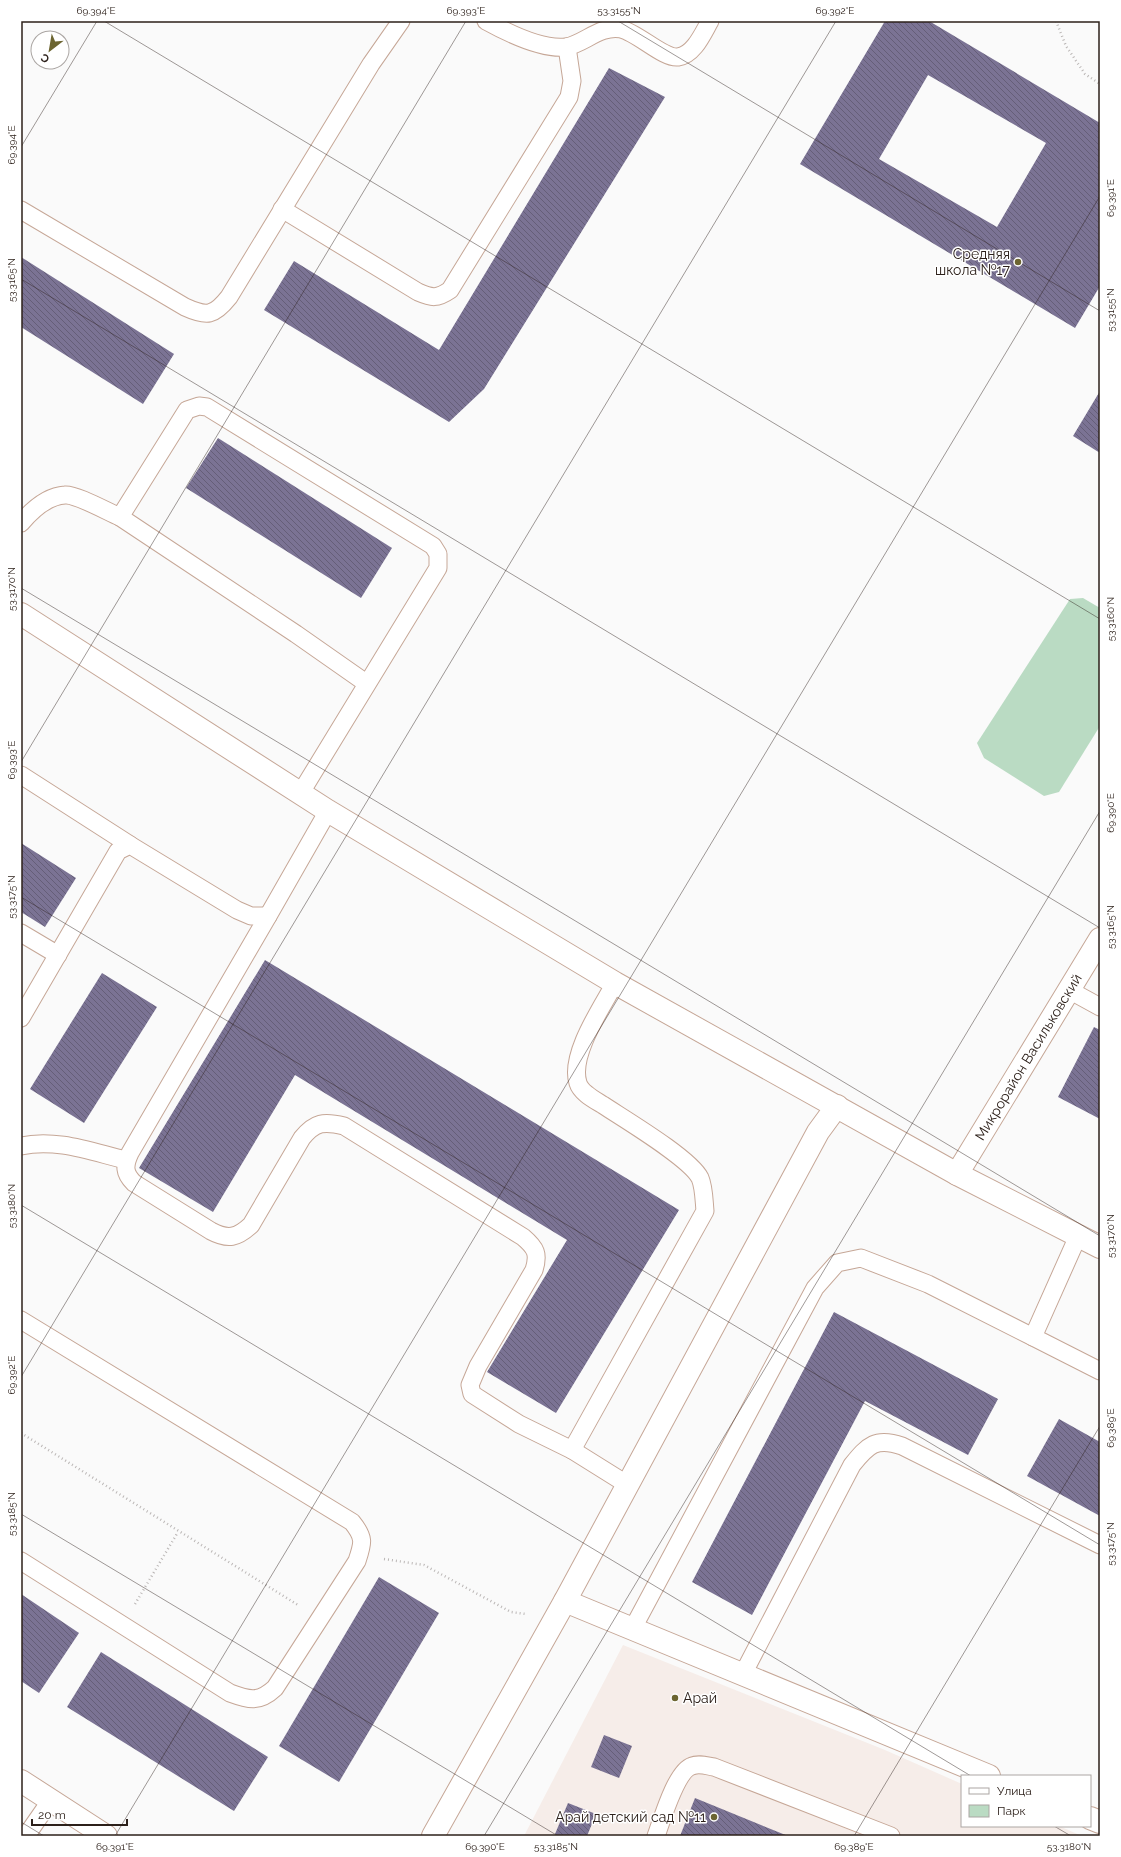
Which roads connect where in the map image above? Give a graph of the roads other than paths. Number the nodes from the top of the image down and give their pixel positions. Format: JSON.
{"nodes":[{"id":1,"x":401,"y":21,"type":"edge"},
{"id":2,"x":486,"y":21,"type":"edge"},
{"id":3,"x":710,"y":21,"type":"edge"},
{"id":4,"x":567,"y":47,"type":"junction"},
{"id":5,"x":282,"y":209,"type":"junction"},
{"id":6,"x":21,"y":210,"type":"edge"},
{"id":7,"x":120,"y":517,"type":"junction"},
{"id":8,"x":21,"y":523,"type":"edge"},
{"id":9,"x":21,"y":614,"type":"edge"},
{"id":10,"x":366,"y":683,"type":"junction"},
{"id":11,"x":21,"y":776,"type":"edge"},
{"id":12,"x":300,"y":794,"type":"junction"},
{"id":13,"x":328,"y":811,"type":"junction"},
{"id":14,"x":130,"y":845,"type":"junction"},
{"id":15,"x":268,"y":916,"type":"junction"},
{"id":16,"x":21,"y":932,"type":"edge"},
{"id":17,"x":1100,"y":939,"type":"edge"},
{"id":18,"x":58,"y":955,"type":"junction"},
{"id":19,"x":615,"y":983,"type":"junction"},
{"id":20,"x":1069,"y":990,"type":"junction"},
{"id":21,"x":1100,"y":1006,"type":"edge"},
{"id":22,"x":21,"y":1018,"type":"edge"},
{"id":23,"x":838,"y":1106,"type":"junction"},
{"id":24,"x":21,"y":1146,"type":"edge"},
{"id":25,"x":126,"y":1160,"type":"junction"},
{"id":26,"x":957,"y":1174,"type":"junction"},
{"id":27,"x":1078,"y":1236,"type":"junction"},
{"id":28,"x":1100,"y":1247,"type":"edge"},
{"id":29,"x":21,"y":1320,"type":"edge"},
{"id":30,"x":1033,"y":1337,"type":"junction"},
{"id":31,"x":1100,"y":1371,"type":"edge"},
{"id":32,"x":572,"y":1450,"type":"junction"},
{"id":33,"x":628,"y":1485,"type":"junction"},
{"id":34,"x":1100,"y":1545,"type":"edge"},
{"id":35,"x":21,"y":1561,"type":"edge"},
{"id":36,"x":560,"y":1609,"type":"junction"},
{"id":37,"x":633,"y":1628,"type":"junction"},
{"id":38,"x":743,"y":1674,"type":"junction"},
{"id":39,"x":987,"y":1775,"type":"edge"},
{"id":40,"x":21,"y":1781,"type":"edge"},
{"id":41,"x":51,"y":1800,"type":"junction"},
{"id":42,"x":26,"y":1836,"type":"edge"},
{"id":43,"x":106,"y":1836,"type":"edge"},
{"id":44,"x":433,"y":1836,"type":"edge"},
{"id":45,"x":656,"y":1836,"type":"edge"},
{"id":46,"x":891,"y":1836,"type":"edge"}],
"edges":[{"from":1,"to":5,"type":"lane"},
{"from":2,"to":4,"type":"lane"},
{"from":3,"to":4,"type":"lane"},
{"from":4,"to":5,"type":"lane"},
{"from":5,"to":6,"type":"lane"},
{"from":7,"to":8,"type":"lane"},
{"from":7,"to":10,"type":"lane"},
{"from":7,"to":10,"type":"lane"},
{"from":9,"to":12,"type":"street"},
{"from":10,"to":12,"type":"lane"},
{"from":11,"to":14,"type":"lane"},
{"from":12,"to":13,"type":"street"},
{"from":13,"to":15,"type":"lane"},
{"from":13,"to":19,"type":"street"},
{"from":14,"to":15,"type":"lane"},
{"from":14,"to":18,"type":"lane"},
{"from":15,"to":25,"type":"lane"},
{"from":16,"to":18,"type":"lane"},
{"from":17,"to":20,"type":"street","name":"Микрорайон Васильковский"},
{"from":18,"to":22,"type":"lane"},
{"from":19,"to":23,"type":"street"},
{"from":19,"to":32,"type":"lane"},
{"from":20,"to":21,"type":"lane"},
{"from":20,"to":26,"type":"street","name":"Микрорайон Васильковский"},
{"from":23,"to":26,"type":"street"},
{"from":23,"to":33,"type":"street"},
{"from":24,"to":25,"type":"lane"},
{"from":25,"to":32,"type":"lane"},
{"from":26,"to":27,"type":"street"},
{"from":27,"to":28,"type":"street"},
{"from":27,"to":30,"type":"lane"},
{"from":29,"to":35,"type":"lane"},
{"from":30,"to":31,"type":"lane"},
{"from":30,"to":37,"type":"lane"},
{"from":32,"to":33,"type":"lane"},
{"from":33,"to":36,"type":"street"},
{"from":34,"to":38,"type":"lane"},
{"from":36,"to":37,"type":"street"},
{"from":36,"to":44,"type":"street"},
{"from":37,"to":38,"type":"street"},
{"from":38,"to":39,"type":"street"},
{"from":40,"to":41,"type":"street"},
{"from":41,"to":42,"type":"lane"},
{"from":41,"to":43,"type":"street"},
{"from":45,"to":46,"type":"lane"}]}
